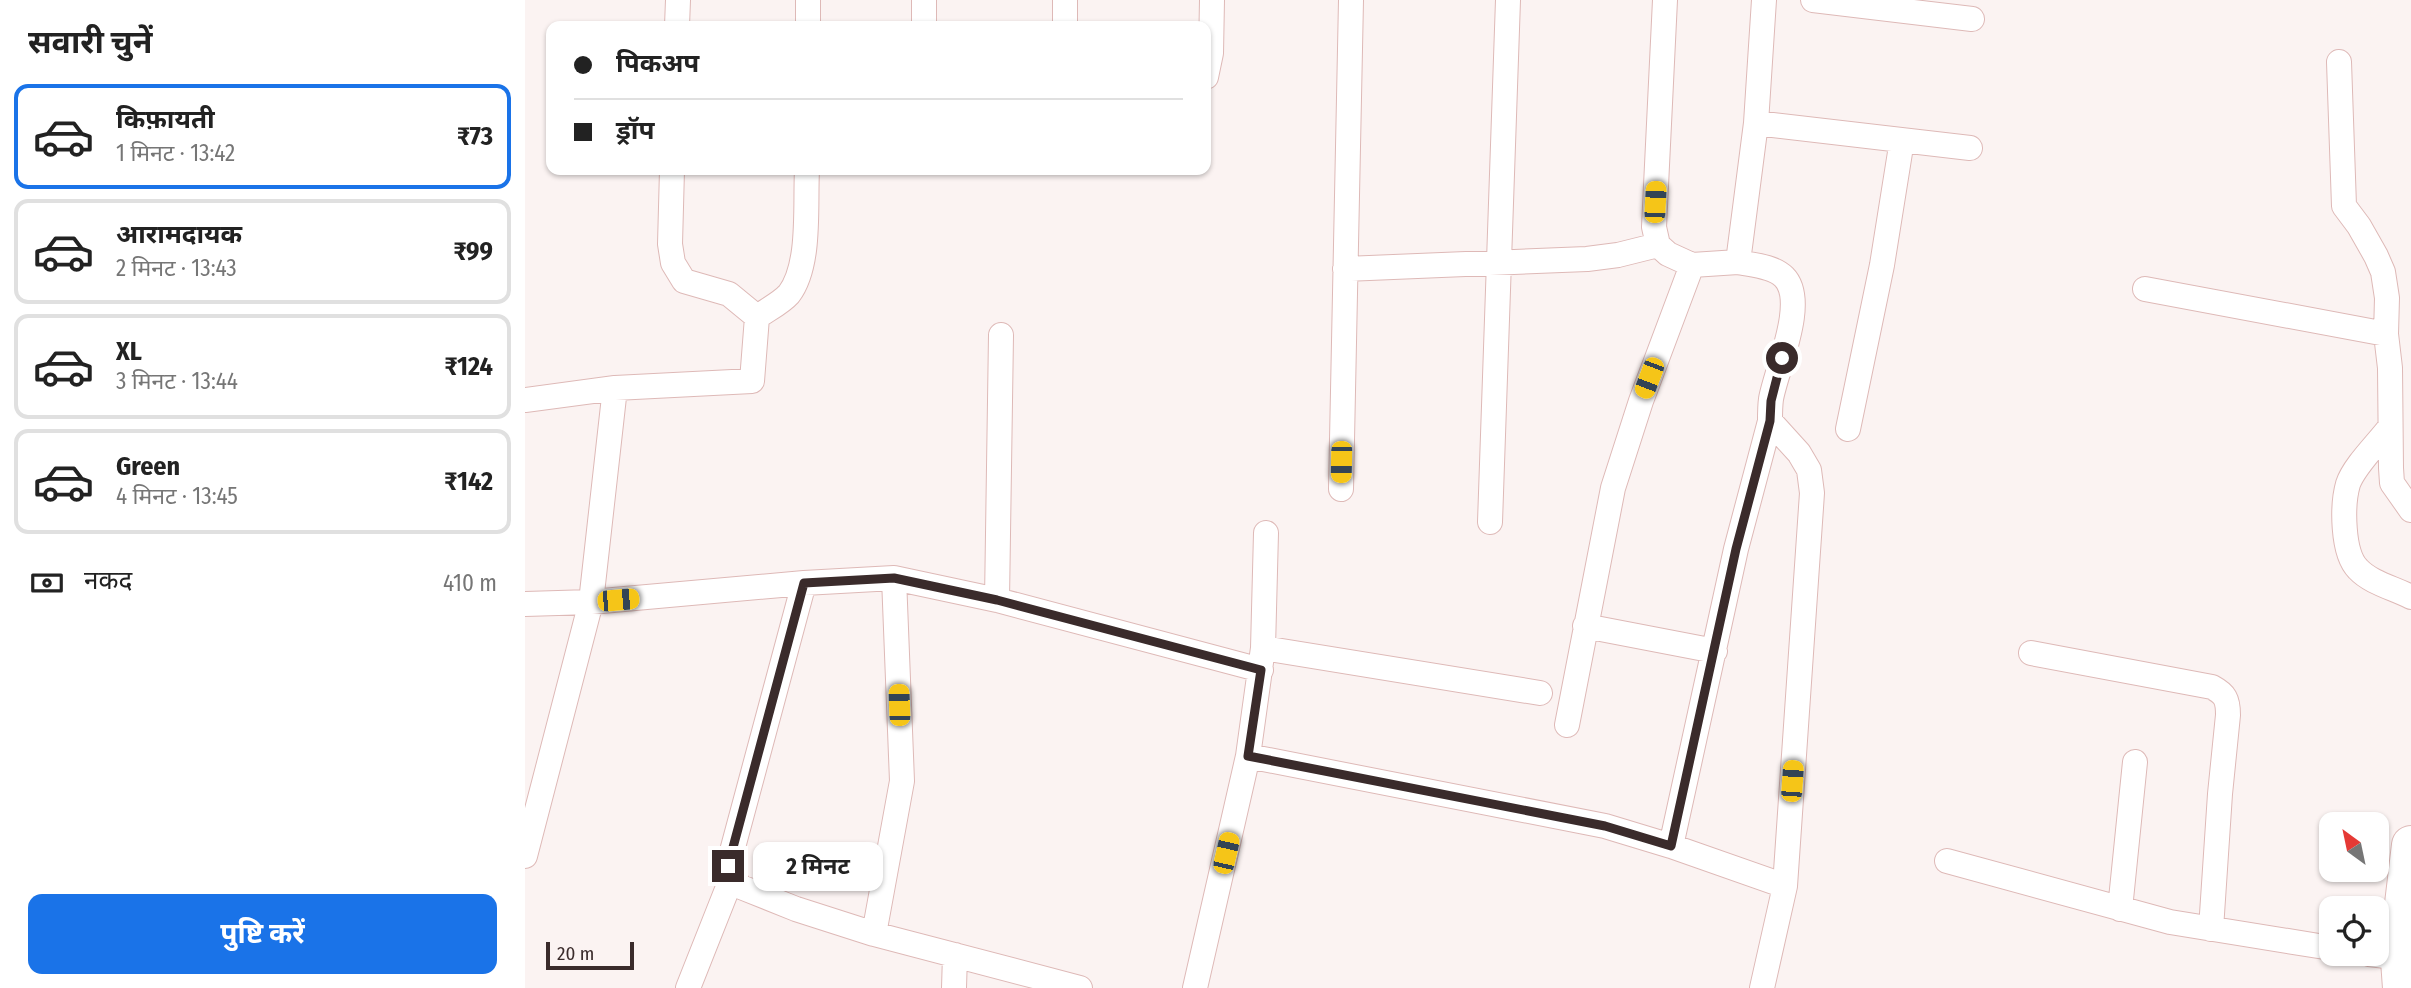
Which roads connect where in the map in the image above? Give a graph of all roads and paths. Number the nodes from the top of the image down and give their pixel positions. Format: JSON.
{"nodes":[{"id":1,"x":678,"y":0,"type":"edge"},
{"id":2,"x":807,"y":0,"type":"edge"},
{"id":3,"x":924,"y":0,"type":"edge"},
{"id":4,"x":1065,"y":0,"type":"edge"},
{"id":5,"x":1212,"y":0,"type":"edge"},
{"id":6,"x":1351,"y":0,"type":"edge"},
{"id":7,"x":1508,"y":0,"type":"edge"},
{"id":8,"x":1665,"y":0,"type":"edge"},
{"id":9,"x":1764,"y":0,"type":"edge"},
{"id":10,"x":1813,"y":0,"type":"edge"},
{"id":11,"x":1972,"y":19,"type":"dead end"},
{"id":12,"x":677,"y":21,"type":"edge"},
{"id":13,"x":808,"y":21,"type":"edge"},
{"id":14,"x":924,"y":21,"type":"edge"},
{"id":15,"x":1065,"y":21,"type":"edge"},
{"id":16,"x":1211,"y":53,"type":"edge"},
{"id":17,"x":2339,"y":62,"type":"dead end"},
{"id":18,"x":1756,"y":123,"type":"junction"},
{"id":19,"x":1902,"y":140,"type":"junction"},
{"id":20,"x":1970,"y":148,"type":"dead end"},
{"id":21,"x":672,"y":175,"type":"edge"},
{"id":22,"x":807,"y":175,"type":"edge"},
{"id":23,"x":1658,"y":245,"type":"junction"},
{"id":24,"x":1738,"y":262,"type":"junction"},
{"id":25,"x":1499,"y":263,"type":"junction"},
{"id":26,"x":1692,"y":265,"type":"junction"},
{"id":27,"x":1345,"y":270,"type":"junction"},
{"id":28,"x":2145,"y":289,"type":"dead end"},
{"id":29,"x":757,"y":317,"type":"junction"},
{"id":30,"x":2386,"y":334,"type":"junction"},
{"id":31,"x":1002,"y":335,"type":"dead end"},
{"id":32,"x":615,"y":388,"type":"junction"},
{"id":33,"x":525,"y":400,"type":"edge"},
{"id":34,"x":1770,"y":421,"type":"junction"},
{"id":35,"x":2390,"y":427,"type":"junction"},
{"id":36,"x":1847,"y":429,"type":"dead end"},
{"id":37,"x":1341,"y":489,"type":"dead end"},
{"id":38,"x":2411,"y":510,"type":"edge"},
{"id":39,"x":1490,"y":522,"type":"dead end"},
{"id":40,"x":1266,"y":533,"type":"dead end"},
{"id":41,"x":894,"y":578,"type":"junction"},
{"id":42,"x":804,"y":583,"type":"junction"},
{"id":43,"x":2411,"y":597,"type":"edge"},
{"id":44,"x":997,"y":600,"type":"junction"},
{"id":45,"x":591,"y":602,"type":"junction"},
{"id":46,"x":525,"y":604,"type":"edge"},
{"id":47,"x":1585,"y":626,"type":"junction"},
{"id":48,"x":1715,"y":651,"type":"junction"},
{"id":49,"x":2031,"y":653,"type":"dead end"},
{"id":50,"x":1262,"y":659,"type":"junction"},
{"id":51,"x":1540,"y":693,"type":"dead end"},
{"id":52,"x":1567,"y":724,"type":"dead end"},
{"id":53,"x":1248,"y":756,"type":"junction"},
{"id":54,"x":2135,"y":762,"type":"dead end"},
{"id":55,"x":2411,"y":845,"type":"edge"},
{"id":56,"x":1671,"y":846,"type":"junction"},
{"id":57,"x":525,"y":856,"type":"edge"},
{"id":58,"x":1947,"y":861,"type":"dead end"},
{"id":59,"x":732,"y":877,"type":"junction"},
{"id":60,"x":1785,"y":886,"type":"junction"},
{"id":61,"x":2120,"y":908,"type":"junction"},
{"id":62,"x":2211,"y":929,"type":"junction"},
{"id":63,"x":874,"y":934,"type":"junction"},
{"id":64,"x":2319,"y":946,"type":"edge"},
{"id":65,"x":955,"y":955,"type":"junction"},
{"id":66,"x":2396,"y":965,"type":"edge"},
{"id":67,"x":688,"y":988,"type":"edge"},
{"id":68,"x":954,"y":988,"type":"edge"},
{"id":69,"x":1080,"y":988,"type":"edge"},
{"id":70,"x":1195,"y":988,"type":"edge"},
{"id":71,"x":1762,"y":988,"type":"edge"}],
"edges":[{"from":1,"to":12,"type":"street"},
{"from":2,"to":13,"type":"street"},
{"from":3,"to":14,"type":"street"},
{"from":4,"to":15,"type":"street"},
{"from":5,"to":16,"type":"street"},
{"from":6,"to":27,"type":"street"},
{"from":7,"to":25,"type":"street"},
{"from":8,"to":23,"type":"street"},
{"from":9,"to":18,"type":"street"},
{"from":10,"to":11,"type":"street"},
{"from":17,"to":30,"type":"street"},
{"from":18,"to":19,"type":"street"},
{"from":18,"to":24,"type":"street"},
{"from":19,"to":20,"type":"street"},
{"from":19,"to":36,"type":"street"},
{"from":21,"to":29,"type":"street"},
{"from":22,"to":29,"type":"street"},
{"from":23,"to":25,"type":"street"},
{"from":23,"to":26,"type":"street"},
{"from":24,"to":26,"type":"street"},
{"from":24,"to":34,"type":"street"},
{"from":25,"to":27,"type":"street"},
{"from":25,"to":39,"type":"street"},
{"from":26,"to":47,"type":"street"},
{"from":27,"to":37,"type":"street"},
{"from":28,"to":30,"type":"street"},
{"from":29,"to":32,"type":"street"},
{"from":30,"to":35,"type":"street"},
{"from":31,"to":44,"type":"street"},
{"from":32,"to":33,"type":"street"},
{"from":32,"to":45,"type":"street"},
{"from":34,"to":48,"type":"street"},
{"from":34,"to":60,"type":"street"},
{"from":35,"to":38,"type":"street"},
{"from":35,"to":43,"type":"street"},
{"from":40,"to":50,"type":"street"},
{"from":41,"to":42,"type":"street"},
{"from":41,"to":44,"type":"street"},
{"from":41,"to":63,"type":"street"},
{"from":42,"to":45,"type":"street"},
{"from":42,"to":59,"type":"street"},
{"from":44,"to":50,"type":"street"},
{"from":45,"to":46,"type":"street"},
{"from":45,"to":57,"type":"street"},
{"from":47,"to":48,"type":"street"},
{"from":47,"to":52,"type":"street"},
{"from":48,"to":56,"type":"street"},
{"from":49,"to":62,"type":"street"},
{"from":50,"to":51,"type":"street"},
{"from":50,"to":53,"type":"street"},
{"from":53,"to":56,"type":"street"},
{"from":53,"to":70,"type":"street"},
{"from":54,"to":61,"type":"street"},
{"from":55,"to":66,"type":"main road"},
{"from":56,"to":60,"type":"street"},
{"from":58,"to":61,"type":"street"},
{"from":59,"to":63,"type":"street"},
{"from":59,"to":67,"type":"street"},
{"from":60,"to":71,"type":"street"},
{"from":61,"to":62,"type":"street"},
{"from":62,"to":64,"type":"street"},
{"from":63,"to":65,"type":"street"},
{"from":65,"to":68,"type":"street"},
{"from":65,"to":69,"type":"street"}]}
